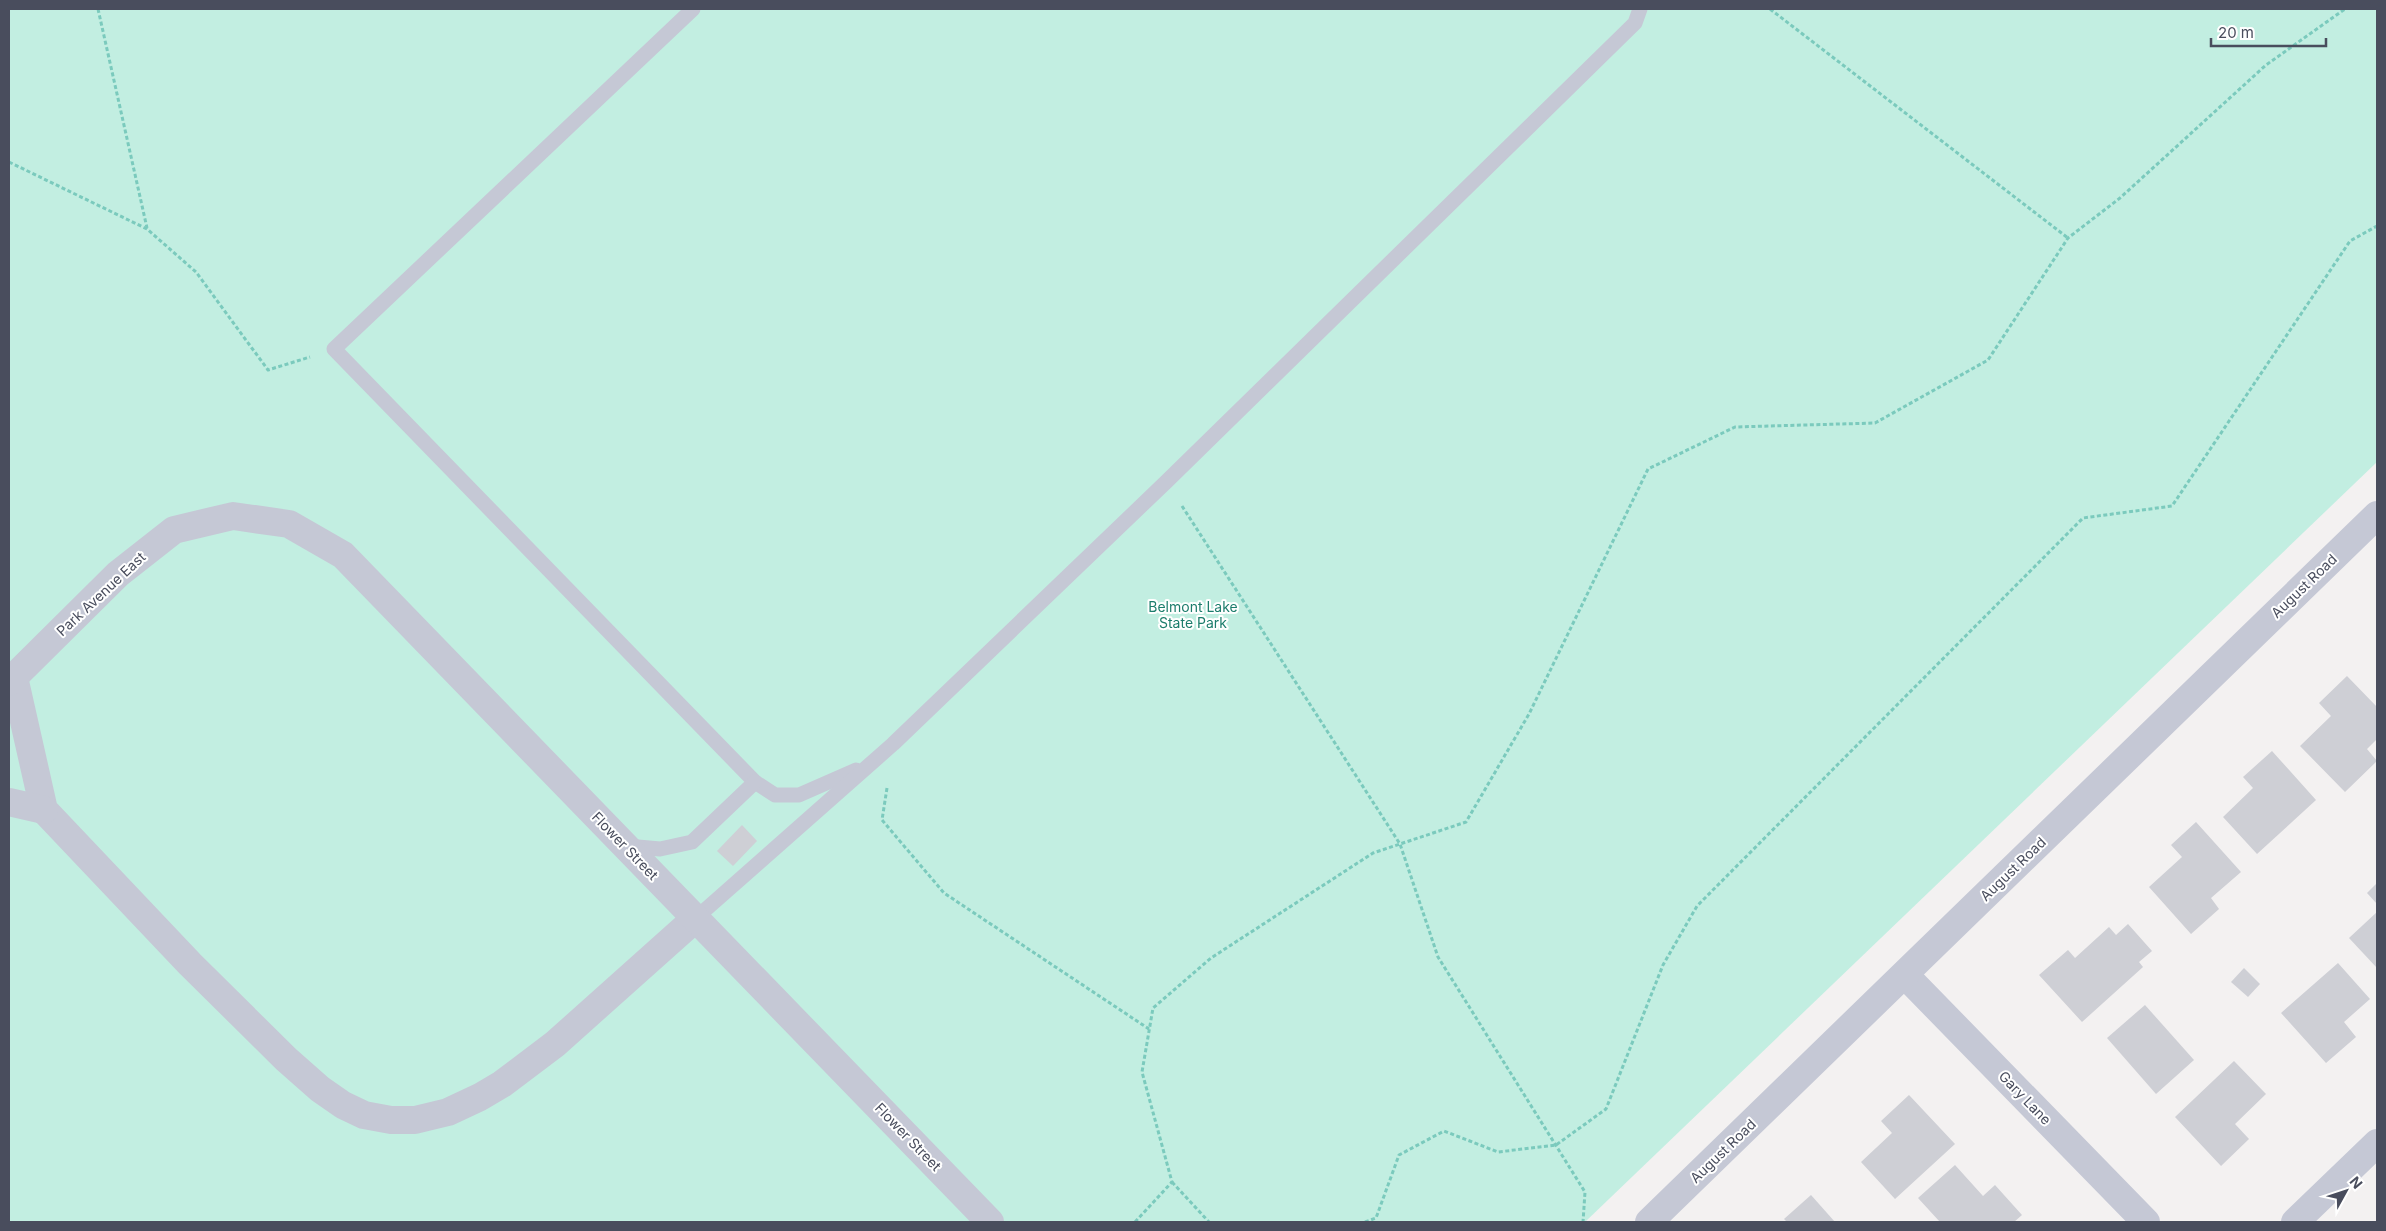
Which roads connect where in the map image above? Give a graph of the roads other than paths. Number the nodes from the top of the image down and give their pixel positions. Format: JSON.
{"nodes":[{"id":1,"x":693,"y":9,"type":"edge"},
{"id":2,"x":1640,"y":9,"type":"edge"},
{"id":3,"x":2377,"y":515,"type":"edge"},
{"id":4,"x":233,"y":516,"type":"joint"},
{"id":5,"x":11,"y":679,"type":"edge"},
{"id":6,"x":880,"y":757,"type":"junction"},
{"id":7,"x":755,"y":782,"type":"junction"},
{"id":8,"x":9,"y":802,"type":"edge"},
{"id":9,"x":44,"y":810,"type":"junction"},
{"id":10,"x":624,"y":846,"type":"junction"},
{"id":11,"x":696,"y":918,"type":"junction"},
{"id":12,"x":1904,"y":974,"type":"junction"},
{"id":13,"x":2377,"y":1143,"type":"edge"},
{"id":14,"x":990,"y":1222,"type":"edge"},
{"id":15,"x":1649,"y":1222,"type":"edge"},
{"id":16,"x":2146,"y":1222,"type":"edge"},
{"id":17,"x":2295,"y":1222,"type":"edge"}],
"edges":[{"from":1,"to":7,"type":"lane"},
{"from":2,"to":6,"type":"lane"},
{"from":3,"to":12,"type":"street","name":"August Road"},
{"from":4,"to":5,"type":"street","name":"Park Avenue East"},
{"from":4,"to":10,"type":"street","name":"Flower Street"},
{"from":5,"to":9,"type":"street"},
{"from":6,"to":7,"type":"lane"},
{"from":6,"to":11,"type":"lane"},
{"from":7,"to":10,"type":"lane"},
{"from":8,"to":9,"type":"street"},
{"from":9,"to":11,"type":"street"},
{"from":10,"to":11,"type":"street","name":"Flower Street"},
{"from":11,"to":14,"type":"street","name":"Flower Street"},
{"from":12,"to":15,"type":"street","name":"August Road"},
{"from":12,"to":16,"type":"street","name":"Gary Lane"},
{"from":13,"to":17,"type":"street"}]}
